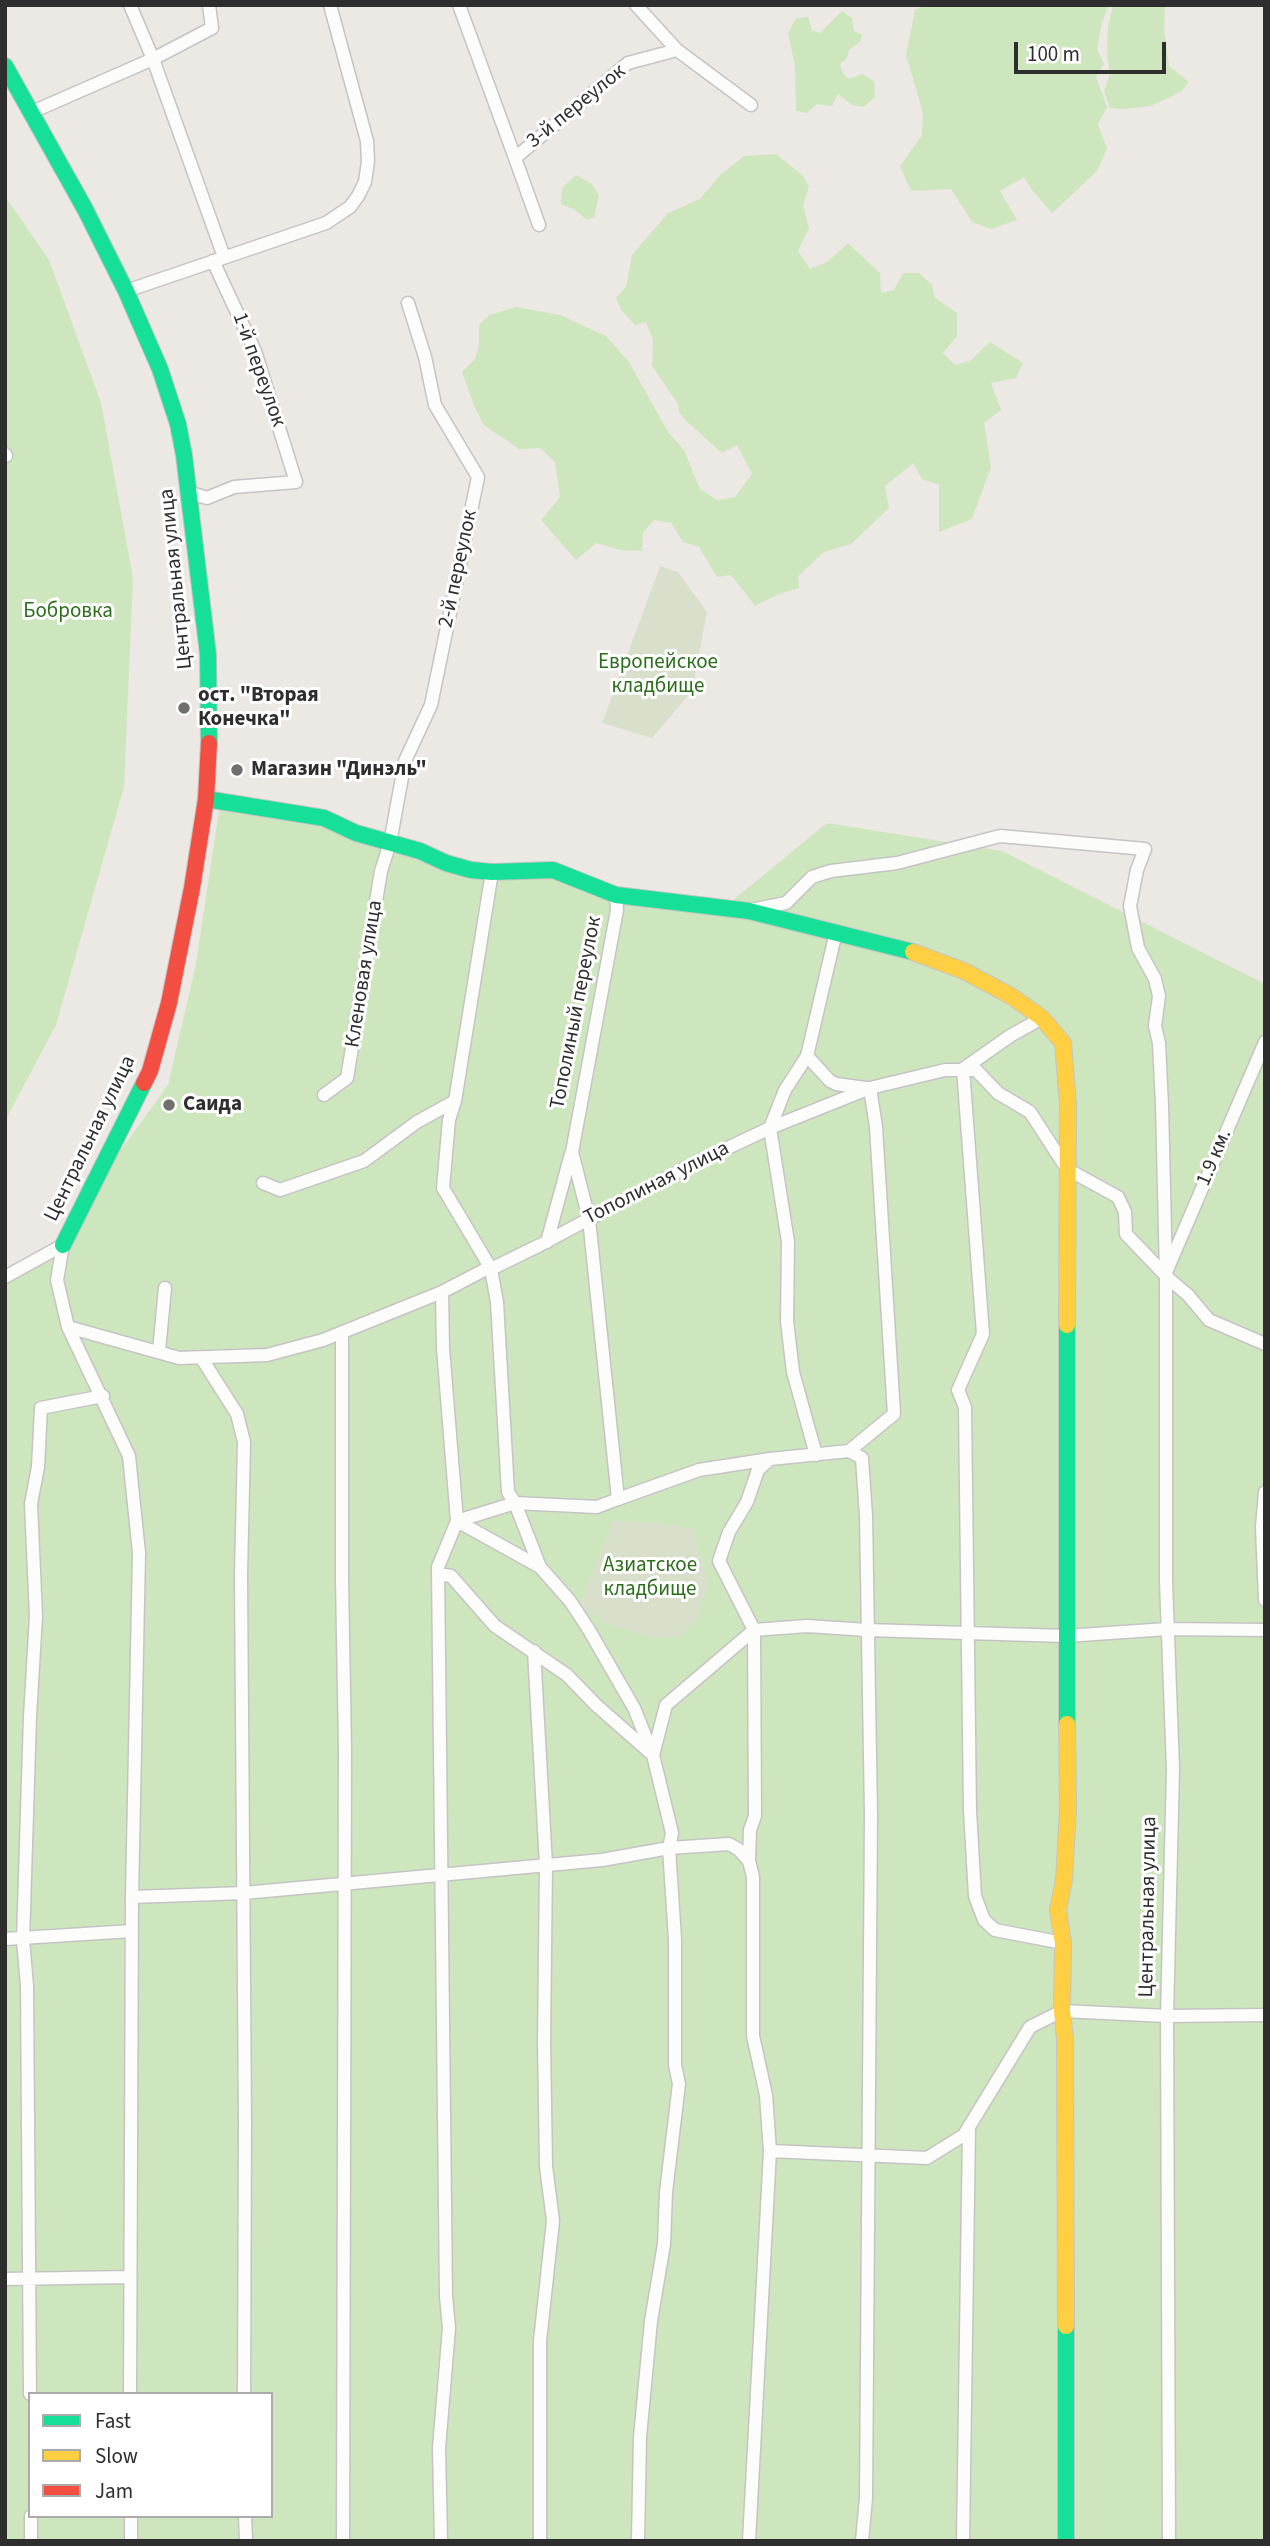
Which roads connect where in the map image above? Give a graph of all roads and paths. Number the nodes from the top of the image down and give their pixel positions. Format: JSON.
{"nodes":[{"id":1,"x":130,"y":5,"type":"edge"},
{"id":2,"x":209,"y":5,"type":"edge"},
{"id":3,"x":330,"y":5,"type":"edge"},
{"id":4,"x":459,"y":5,"type":"edge"},
{"id":5,"x":636,"y":5,"type":"edge"},
{"id":6,"x":677,"y":50,"type":"junction"},
{"id":7,"x":153,"y":59,"type":"junction"},
{"id":8,"x":5,"y":66,"type":"edge"},
{"id":9,"x":751,"y":105,"type":"dead end"},
{"id":10,"x":32,"y":112,"type":"junction"},
{"id":11,"x":515,"y":158,"type":"junction"},
{"id":12,"x":539,"y":225,"type":"dead end"},
{"id":13,"x":219,"y":259,"type":"junction"},
{"id":14,"x":127,"y":291,"type":"junction"},
{"id":15,"x":408,"y":303,"type":"dead end"},
{"id":16,"x":188,"y":492,"type":"junction"},
{"id":17,"x":206,"y":799,"type":"junction"},
{"id":18,"x":390,"y":843,"type":"junction"},
{"id":19,"x":492,"y":872,"type":"junction"},
{"id":20,"x":616,"y":895,"type":"junction"},
{"id":21,"x":749,"y":911,"type":"junction"},
{"id":22,"x":836,"y":932,"type":"junction"},
{"id":23,"x":1042,"y":1018,"type":"junction"},
{"id":24,"x":1265,"y":1042,"type":"edge"},
{"id":25,"x":807,"y":1056,"type":"junction"},
{"id":26,"x":964,"y":1069,"type":"junction"},
{"id":27,"x":870,"y":1088,"type":"junction"},
{"id":28,"x":324,"y":1095,"type":"dead end"},
{"id":29,"x":455,"y":1101,"type":"junction"},
{"id":30,"x":770,"y":1128,"type":"junction"},
{"id":31,"x":572,"y":1152,"type":"junction"},
{"id":32,"x":1067,"y":1169,"type":"junction"},
{"id":33,"x":263,"y":1183,"type":"dead end"},
{"id":34,"x":589,"y":1219,"type":"junction"},
{"id":35,"x":547,"y":1242,"type":"junction"},
{"id":36,"x":63,"y":1245,"type":"junction"},
{"id":37,"x":491,"y":1268,"type":"junction"},
{"id":38,"x":1166,"y":1274,"type":"junction"},
{"id":39,"x":5,"y":1277,"type":"edge"},
{"id":40,"x":165,"y":1288,"type":"dead end"},
{"id":41,"x":442,"y":1292,"type":"junction"},
{"id":42,"x":68,"y":1327,"type":"junction"},
{"id":43,"x":342,"y":1332,"type":"junction"},
{"id":44,"x":1265,"y":1344,"type":"edge"},
{"id":45,"x":159,"y":1351,"type":"junction"},
{"id":46,"x":202,"y":1359,"type":"junction"},
{"id":47,"x":103,"y":1396,"type":"junction"},
{"id":48,"x":849,"y":1451,"type":"junction"},
{"id":49,"x":816,"y":1455,"type":"junction"},
{"id":50,"x":770,"y":1460,"type":"junction"},
{"id":51,"x":1265,"y":1492,"type":"edge"},
{"id":52,"x":618,"y":1499,"type":"junction"},
{"id":53,"x":515,"y":1503,"type":"junction"},
{"id":54,"x":457,"y":1521,"type":"junction"},
{"id":55,"x":540,"y":1567,"type":"junction"},
{"id":56,"x":439,"y":1574,"type":"junction"},
{"id":57,"x":1265,"y":1600,"type":"edge"},
{"id":58,"x":1167,"y":1629,"type":"junction"},
{"id":59,"x":754,"y":1630,"type":"junction"},
{"id":60,"x":867,"y":1630,"type":"junction"},
{"id":61,"x":1265,"y":1630,"type":"edge"},
{"id":62,"x":967,"y":1633,"type":"junction"},
{"id":63,"x":1066,"y":1636,"type":"junction"},
{"id":64,"x":534,"y":1651,"type":"junction"},
{"id":65,"x":653,"y":1755,"type":"junction"},
{"id":66,"x":750,"y":1830,"type":"junction"},
{"id":67,"x":729,"y":1844,"type":"junction"},
{"id":68,"x":669,"y":1848,"type":"junction"},
{"id":69,"x":749,"y":1861,"type":"junction"},
{"id":70,"x":546,"y":1865,"type":"junction"},
{"id":71,"x":443,"y":1874,"type":"junction"},
{"id":72,"x":343,"y":1883,"type":"junction"},
{"id":73,"x":244,"y":1893,"type":"junction"},
{"id":74,"x":132,"y":1897,"type":"junction"},
{"id":75,"x":132,"y":1931,"type":"junction"},
{"id":76,"x":5,"y":1939,"type":"edge"},
{"id":77,"x":23,"y":1940,"type":"junction"},
{"id":78,"x":1063,"y":1943,"type":"junction"},
{"id":79,"x":1062,"y":2011,"type":"junction"},
{"id":80,"x":1265,"y":2015,"type":"edge"},
{"id":81,"x":1167,"y":2016,"type":"junction"},
{"id":82,"x":969,"y":2127,"type":"junction"},
{"id":83,"x":770,"y":2151,"type":"junction"},
{"id":84,"x":868,"y":2156,"type":"junction"},
{"id":85,"x":130,"y":2277,"type":"junction"},
{"id":86,"x":29,"y":2278,"type":"junction"},
{"id":87,"x":5,"y":2279,"type":"edge"},
{"id":88,"x":30,"y":2392,"type":"edge"},
{"id":89,"x":131,"y":2392,"type":"edge"},
{"id":90,"x":244,"y":2392,"type":"edge"},
{"id":91,"x":31,"y":2518,"type":"edge"},
{"id":92,"x":131,"y":2518,"type":"edge"},
{"id":93,"x":245,"y":2518,"type":"edge"},
{"id":94,"x":31,"y":2541,"type":"edge"},
{"id":95,"x":131,"y":2541,"type":"edge"},
{"id":96,"x":246,"y":2541,"type":"edge"},
{"id":97,"x":343,"y":2541,"type":"edge"},
{"id":98,"x":441,"y":2541,"type":"edge"},
{"id":99,"x":540,"y":2541,"type":"edge"},
{"id":100,"x":638,"y":2541,"type":"edge"},
{"id":101,"x":749,"y":2541,"type":"edge"},
{"id":102,"x":862,"y":2541,"type":"edge"},
{"id":103,"x":963,"y":2541,"type":"edge"},
{"id":104,"x":1066,"y":2541,"type":"edge"},
{"id":105,"x":1169,"y":2541,"type":"edge"}],
"edges":[{"from":1,"to":7,"type":"street","name":"1-й переулок"},
{"from":2,"to":7,"type":"street"},
{"from":3,"to":13,"type":"street"},
{"from":4,"to":11,"type":"street","name":"3-й переулок"},
{"from":5,"to":6,"type":"street"},
{"from":6,"to":9,"type":"street"},
{"from":6,"to":11,"type":"street","name":"3-й переулок"},
{"from":7,"to":10,"type":"street"},
{"from":7,"to":13,"type":"street","name":"1-й переулок"},
{"from":8,"to":10,"type":"street","name":"Центральная улица"},
{"from":10,"to":14,"type":"street","name":"Центральная улица"},
{"from":11,"to":12,"type":"street"},
{"from":13,"to":14,"type":"street"},
{"from":13,"to":16,"type":"street","name":"1-й переулок"},
{"from":14,"to":16,"type":"street","name":"Центральная улица"},
{"from":15,"to":18,"type":"street","name":"2-й переулок"},
{"from":16,"to":17,"type":"street","name":"Центральная улица"},
{"from":17,"to":18,"type":"street"},
{"from":17,"to":36,"type":"street","name":"Центральная улица"},
{"from":18,"to":19,"type":"street"},
{"from":18,"to":28,"type":"street","name":"Кленовая улица"},
{"from":19,"to":20,"type":"street"},
{"from":19,"to":29,"type":"street"},
{"from":20,"to":21,"type":"street","name":"Тополиный переулок"},
{"from":20,"to":31,"type":"street","name":"Тополиный переулок"},
{"from":21,"to":22,"type":"street","name":"Тополиный переулок"},
{"from":21,"to":38,"type":"street","name":"Центральная улица"},
{"from":22,"to":23,"type":"street","name":"Тополиный переулок"},
{"from":22,"to":25,"type":"street"},
{"from":23,"to":26,"type":"street"},
{"from":23,"to":32,"type":"street","name":"Тополиный переулок"},
{"from":24,"to":38,"type":"street","name":"1.9 км."},
{"from":25,"to":27,"type":"street"},
{"from":25,"to":30,"type":"street"},
{"from":26,"to":27,"type":"street","name":"Тополиная улица"},
{"from":26,"to":32,"type":"street"},
{"from":26,"to":62,"type":"street"},
{"from":27,"to":30,"type":"street","name":"Тополиная улица"},
{"from":27,"to":48,"type":"street"},
{"from":29,"to":33,"type":"street"},
{"from":29,"to":37,"type":"street"},
{"from":30,"to":34,"type":"street","name":"Тополиная улица"},
{"from":30,"to":49,"type":"street"},
{"from":31,"to":34,"type":"street","name":"Тополиный переулок"},
{"from":31,"to":35,"type":"street","name":"Тополиный переулок"},
{"from":32,"to":38,"type":"street"},
{"from":32,"to":63,"type":"street","name":"Тополиный переулок"},
{"from":34,"to":35,"type":"street","name":"Тополиная улица"},
{"from":34,"to":52,"type":"street","name":"Тополиный переулок"},
{"from":35,"to":37,"type":"street","name":"Тополиная улица"},
{"from":36,"to":39,"type":"street","name":"Центральная улица"},
{"from":36,"to":42,"type":"street"},
{"from":37,"to":41,"type":"street","name":"Тополиная улица"},
{"from":37,"to":53,"type":"street"},
{"from":38,"to":44,"type":"street"},
{"from":38,"to":58,"type":"street","name":"Центральная улица"},
{"from":40,"to":45,"type":"street"},
{"from":41,"to":43,"type":"street","name":"Тополиная улица"},
{"from":41,"to":54,"type":"street"},
{"from":42,"to":45,"type":"street","name":"Тополиная улица"},
{"from":42,"to":47,"type":"street"},
{"from":43,"to":46,"type":"street","name":"Тополиная улица"},
{"from":43,"to":72,"type":"street"},
{"from":45,"to":46,"type":"street","name":"Тополиная улица"},
{"from":46,"to":73,"type":"street"},
{"from":47,"to":74,"type":"street"},
{"from":47,"to":77,"type":"street"},
{"from":48,"to":49,"type":"street"},
{"from":48,"to":60,"type":"street"},
{"from":49,"to":50,"type":"street"},
{"from":50,"to":52,"type":"street"},
{"from":50,"to":59,"type":"street"},
{"from":51,"to":57,"type":"street"},
{"from":52,"to":53,"type":"street"},
{"from":53,"to":54,"type":"street"},
{"from":53,"to":55,"type":"street"},
{"from":54,"to":55,"type":"street"},
{"from":54,"to":56,"type":"street"},
{"from":55,"to":65,"type":"street"},
{"from":56,"to":64,"type":"street"},
{"from":56,"to":71,"type":"street"},
{"from":58,"to":61,"type":"street"},
{"from":58,"to":63,"type":"street"},
{"from":58,"to":81,"type":"street","name":"Центральная улица"},
{"from":59,"to":60,"type":"street"},
{"from":59,"to":65,"type":"street"},
{"from":59,"to":66,"type":"street"},
{"from":60,"to":62,"type":"street"},
{"from":60,"to":84,"type":"street"},
{"from":62,"to":63,"type":"street"},
{"from":62,"to":78,"type":"street"},
{"from":63,"to":78,"type":"street","name":"Тополиный переулок"},
{"from":64,"to":65,"type":"street"},
{"from":64,"to":70,"type":"street"},
{"from":65,"to":68,"type":"street"},
{"from":66,"to":67,"type":"street"},
{"from":66,"to":69,"type":"street"},
{"from":67,"to":68,"type":"street"},
{"from":67,"to":69,"type":"street"},
{"from":68,"to":70,"type":"street"},
{"from":68,"to":100,"type":"street"},
{"from":69,"to":83,"type":"street"},
{"from":70,"to":71,"type":"street"},
{"from":70,"to":99,"type":"street"},
{"from":71,"to":72,"type":"street"},
{"from":71,"to":98,"type":"street"},
{"from":72,"to":73,"type":"street"},
{"from":72,"to":97,"type":"street"},
{"from":73,"to":74,"type":"street"},
{"from":73,"to":90,"type":"street"},
{"from":74,"to":75,"type":"street"},
{"from":75,"to":77,"type":"street"},
{"from":75,"to":85,"type":"street"},
{"from":76,"to":77,"type":"street"},
{"from":77,"to":86,"type":"street"},
{"from":78,"to":79,"type":"street","name":"Тополиный переулок"},
{"from":79,"to":81,"type":"street"},
{"from":79,"to":82,"type":"street"},
{"from":79,"to":104,"type":"street","name":"Тополиный переулок"},
{"from":80,"to":81,"type":"street"},
{"from":81,"to":105,"type":"street","name":"Центральная улица"},
{"from":82,"to":84,"type":"street"},
{"from":82,"to":103,"type":"street"},
{"from":83,"to":84,"type":"street"},
{"from":83,"to":101,"type":"street"},
{"from":84,"to":102,"type":"street"},
{"from":85,"to":86,"type":"street"},
{"from":85,"to":89,"type":"street"},
{"from":86,"to":87,"type":"street"},
{"from":86,"to":88,"type":"street"},
{"from":91,"to":94,"type":"street"},
{"from":92,"to":95,"type":"street"},
{"from":93,"to":96,"type":"street"}]}
